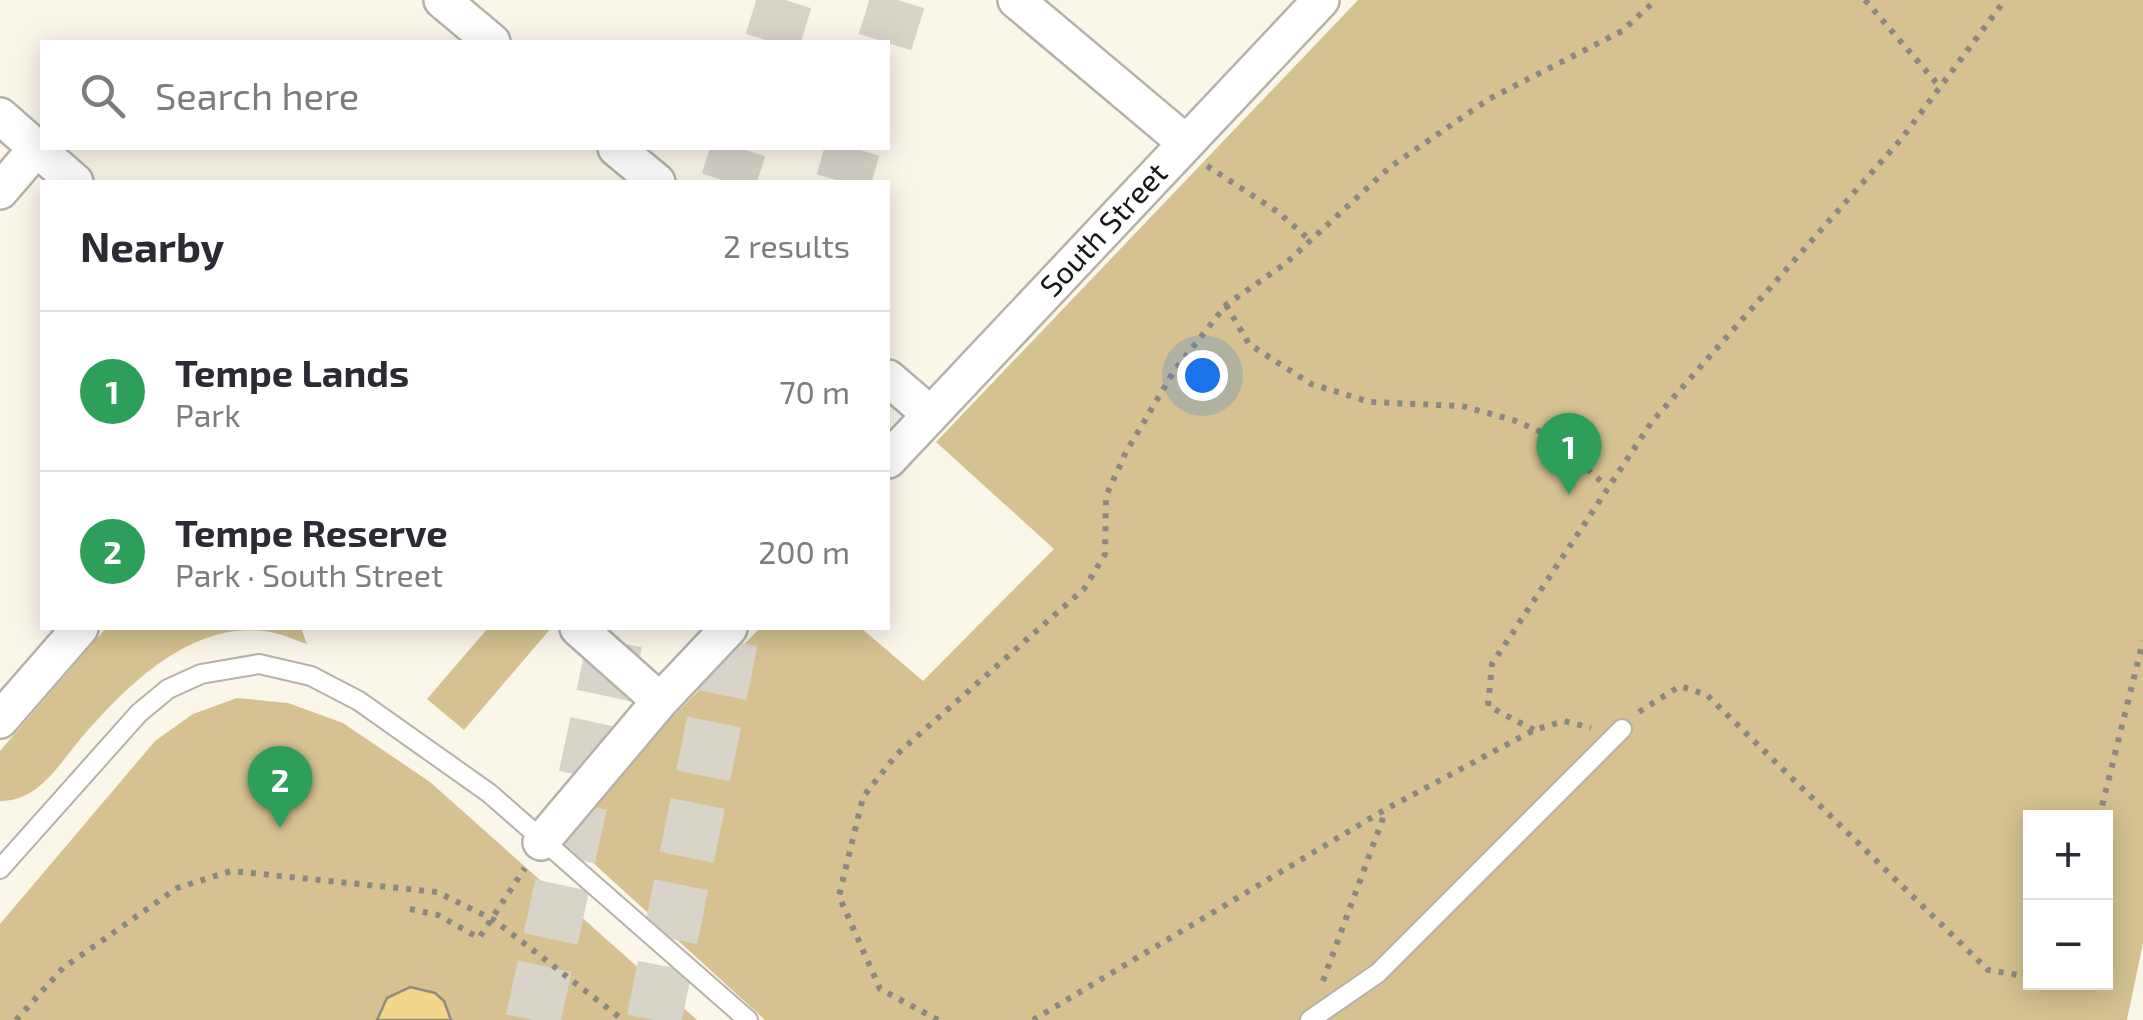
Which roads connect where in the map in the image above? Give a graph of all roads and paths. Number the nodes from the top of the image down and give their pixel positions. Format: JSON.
{"nodes":[{"id":1,"x":442,"y":0,"type":"edge"},
{"id":2,"x":1016,"y":0,"type":"edge"},
{"id":3,"x":1321,"y":0,"type":"edge"},
{"id":4,"x":1656,"y":0,"type":"edge"},
{"id":5,"x":1865,"y":0,"type":"edge"},
{"id":6,"x":2005,"y":0,"type":"edge"},
{"id":7,"x":490,"y":40,"type":"edge"},
{"id":8,"x":1940,"y":86,"type":"junction"},
{"id":9,"x":0,"y":116,"type":"edge"},
{"id":10,"x":1186,"y":143,"type":"junction"},
{"id":11,"x":36,"y":148,"type":"junction"},
{"id":12,"x":618,"y":150,"type":"edge"},
{"id":13,"x":73,"y":180,"type":"edge"},
{"id":14,"x":655,"y":180,"type":"edge"},
{"id":15,"x":0,"y":191,"type":"edge"},
{"id":16,"x":1311,"y":242,"type":"junction"},
{"id":17,"x":1226,"y":305,"type":"junction"},
{"id":18,"x":890,"y":380,"type":"edge"},
{"id":19,"x":930,"y":414,"type":"junction"},
{"id":20,"x":890,"y":458,"type":"edge"},
{"id":21,"x":1606,"y":486,"type":"junction"},
{"id":22,"x":78,"y":630,"type":"edge"},
{"id":23,"x":580,"y":630,"type":"edge"},
{"id":24,"x":727,"y":630,"type":"edge"},
{"id":25,"x":2143,"y":641,"type":"edge"},
{"id":26,"x":660,"y":701,"type":"junction"},
{"id":27,"x":0,"y":720,"type":"edge"},
{"id":28,"x":1564,"y":721,"type":"dead end"},
{"id":29,"x":1622,"y":729,"type":"joint"},
{"id":30,"x":1534,"y":730,"type":"junction"},
{"id":31,"x":1386,"y":808,"type":"junction"},
{"id":32,"x":2101,"y":810,"type":"edge"},
{"id":33,"x":550,"y":848,"type":"junction"},
{"id":34,"x":0,"y":870,"type":"edge"},
{"id":35,"x":410,"y":908,"type":"dead end"},
{"id":36,"x":494,"y":920,"type":"junction"},
{"id":37,"x":2023,"y":974,"type":"edge"},
{"id":38,"x":1320,"y":989,"type":"dead end"},
{"id":39,"x":16,"y":1020,"type":"edge"},
{"id":40,"x":623,"y":1020,"type":"edge"},
{"id":41,"x":748,"y":1020,"type":"edge"},
{"id":42,"x":938,"y":1020,"type":"edge"},
{"id":43,"x":1033,"y":1020,"type":"edge"},
{"id":44,"x":1310,"y":1020,"type":"edge"}],
"edges":[{"from":1,"to":7,"type":"street"},
{"from":2,"to":10,"type":"street"},
{"from":3,"to":10,"type":"street","name":"South Street"},
{"from":4,"to":16,"type":"path"},
{"from":5,"to":8,"type":"path"},
{"from":6,"to":8,"type":"path"},
{"from":8,"to":21,"type":"path"},
{"from":9,"to":11,"type":"street"},
{"from":10,"to":16,"type":"path"},
{"from":10,"to":19,"type":"street","name":"South Street"},
{"from":11,"to":13,"type":"street"},
{"from":11,"to":15,"type":"street"},
{"from":12,"to":14,"type":"street"},
{"from":16,"to":17,"type":"path"},
{"from":17,"to":21,"type":"path"},
{"from":17,"to":42,"type":"path"},
{"from":18,"to":19,"type":"street"},
{"from":19,"to":20,"type":"street","name":"South Street"},
{"from":21,"to":30,"type":"path"},
{"from":22,"to":27,"type":"street"},
{"from":23,"to":26,"type":"street"},
{"from":24,"to":26,"type":"street"},
{"from":25,"to":32,"type":"path"},
{"from":26,"to":33,"type":"street"},
{"from":28,"to":30,"type":"path"},
{"from":29,"to":37,"type":"path"},
{"from":29,"to":44,"type":"lane"},
{"from":30,"to":31,"type":"path"},
{"from":31,"to":38,"type":"path"},
{"from":31,"to":43,"type":"path"},
{"from":33,"to":34,"type":"lane"},
{"from":33,"to":36,"type":"path"},
{"from":33,"to":41,"type":"lane"},
{"from":35,"to":36,"type":"path"},
{"from":36,"to":39,"type":"path"},
{"from":36,"to":40,"type":"path"}]}
